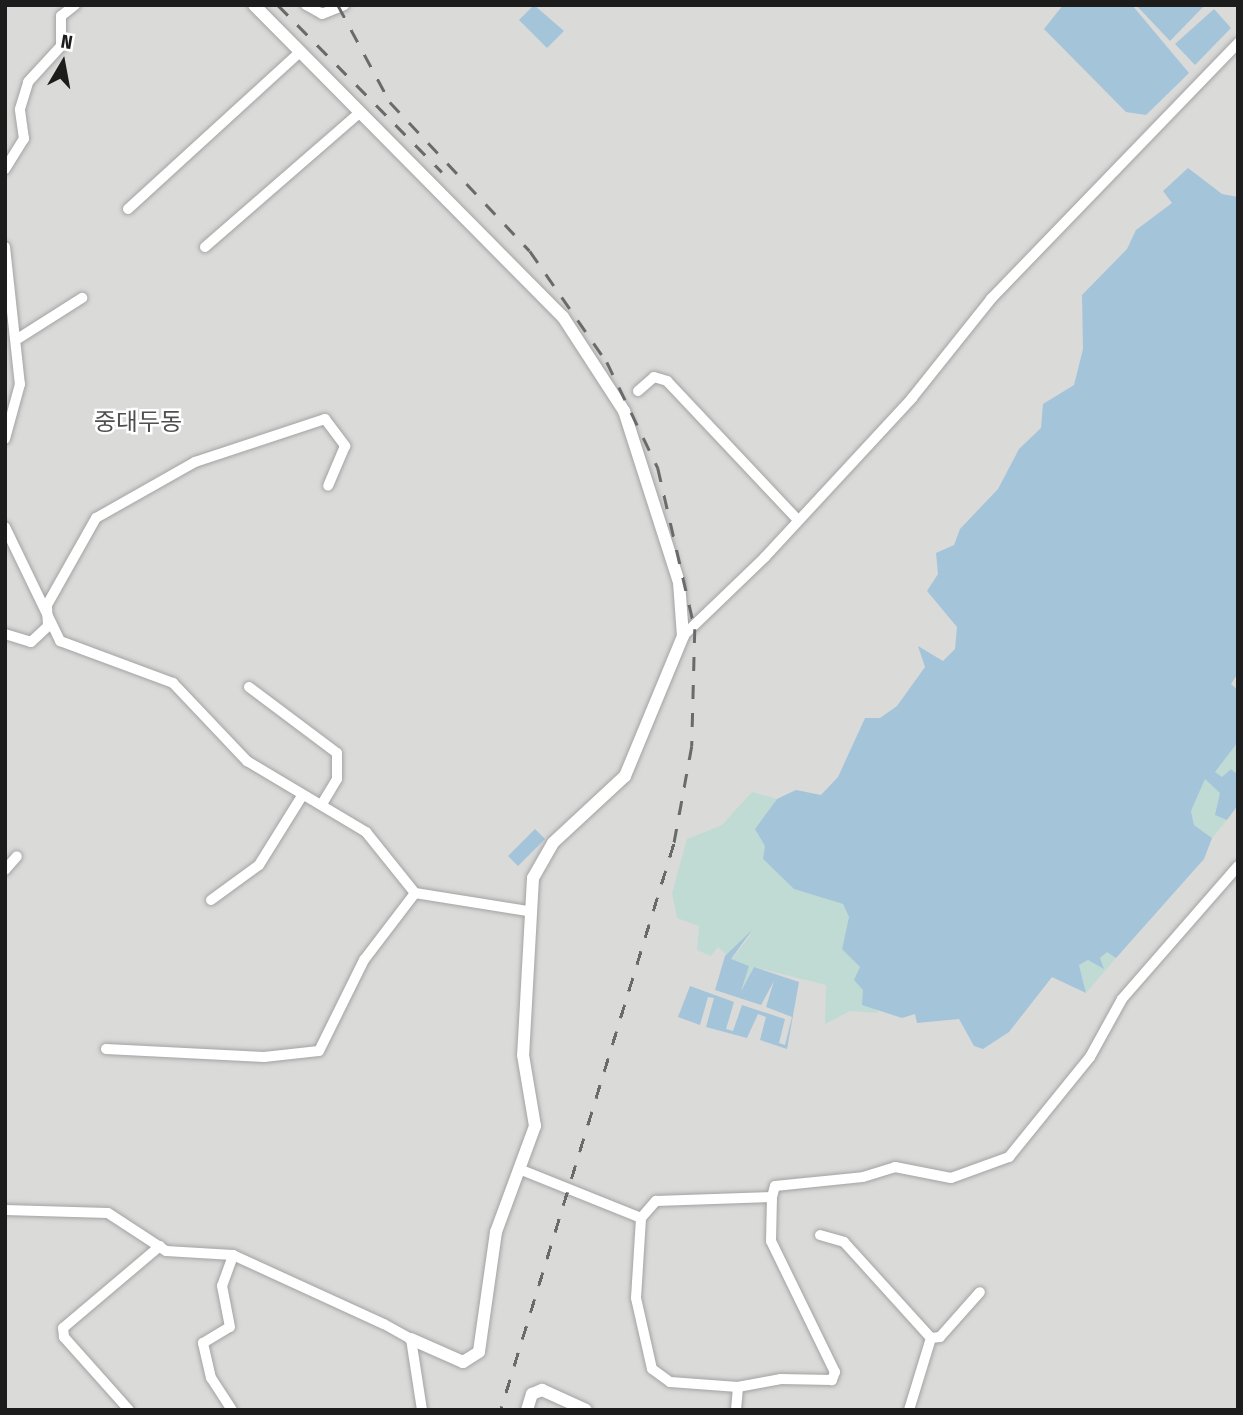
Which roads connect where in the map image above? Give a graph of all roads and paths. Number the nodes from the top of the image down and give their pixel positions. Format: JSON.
{"nodes":[{"id":1,"x":75,"y":5,"type":"edge"},
{"id":2,"x":254,"y":5,"type":"edge"},
{"id":3,"x":306,"y":5,"type":"edge"},
{"id":4,"x":344,"y":5,"type":"edge"},
{"id":5,"x":1238,"y":43,"type":"edge"},
{"id":6,"x":300,"y":52,"type":"junction"},
{"id":7,"x":359,"y":113,"type":"junction"},
{"id":8,"x":5,"y":169,"type":"edge"},
{"id":9,"x":128,"y":209,"type":"dead end"},
{"id":10,"x":5,"y":247,"type":"edge"},
{"id":11,"x":205,"y":247,"type":"dead end"},
{"id":12,"x":82,"y":298,"type":"dead end"},
{"id":13,"x":19,"y":338,"type":"junction"},
{"id":14,"x":638,"y":391,"type":"dead end"},
{"id":15,"x":5,"y":439,"type":"edge"},
{"id":16,"x":328,"y":486,"type":"dead end"},
{"id":17,"x":796,"y":518,"type":"junction"},
{"id":18,"x":5,"y":527,"type":"edge"},
{"id":19,"x":48,"y":626,"type":"junction"},
{"id":20,"x":5,"y":634,"type":"edge"},
{"id":21,"x":683,"y":636,"type":"junction"},
{"id":22,"x":249,"y":687,"type":"dead end"},
{"id":23,"x":302,"y":796,"type":"junction"},
{"id":24,"x":323,"y":804,"type":"junction"},
{"id":25,"x":17,"y":856,"type":"dead end"},
{"id":26,"x":1238,"y":866,"type":"edge"},
{"id":27,"x":5,"y":870,"type":"edge"},
{"id":28,"x":415,"y":893,"type":"junction"},
{"id":29,"x":211,"y":900,"type":"dead end"},
{"id":30,"x":528,"y":911,"type":"junction"},
{"id":31,"x":106,"y":1049,"type":"dead end"},
{"id":32,"x":520,"y":1169,"type":"junction"},
{"id":33,"x":772,"y":1197,"type":"junction"},
{"id":34,"x":5,"y":1210,"type":"edge"},
{"id":35,"x":641,"y":1218,"type":"junction"},
{"id":36,"x":820,"y":1235,"type":"dead end"},
{"id":37,"x":160,"y":1246,"type":"junction"},
{"id":38,"x":233,"y":1255,"type":"junction"},
{"id":39,"x":980,"y":1292,"type":"dead end"},
{"id":40,"x":931,"y":1338,"type":"junction"},
{"id":41,"x":411,"y":1339,"type":"junction"},
{"id":42,"x":738,"y":1387,"type":"junction"},
{"id":43,"x":129,"y":1410,"type":"edge"},
{"id":44,"x":232,"y":1410,"type":"edge"},
{"id":45,"x":422,"y":1410,"type":"edge"},
{"id":46,"x":527,"y":1410,"type":"edge"},
{"id":47,"x":586,"y":1410,"type":"edge"},
{"id":48,"x":736,"y":1410,"type":"edge"},
{"id":49,"x":909,"y":1410,"type":"edge"}],
"edges":[{"from":1,"to":8,"type":"street"},
{"from":2,"to":6,"type":"street"},
{"from":3,"to":4,"type":"street"},
{"from":5,"to":17,"type":"street"},
{"from":6,"to":7,"type":"street"},
{"from":6,"to":9,"type":"street"},
{"from":7,"to":11,"type":"street"},
{"from":7,"to":21,"type":"street"},
{"from":10,"to":13,"type":"street"},
{"from":12,"to":13,"type":"street"},
{"from":13,"to":15,"type":"street"},
{"from":14,"to":17,"type":"street"},
{"from":16,"to":19,"type":"street"},
{"from":17,"to":21,"type":"street"},
{"from":18,"to":19,"type":"street"},
{"from":19,"to":20,"type":"street"},
{"from":19,"to":23,"type":"street"},
{"from":21,"to":30,"type":"street"},
{"from":22,"to":24,"type":"street"},
{"from":23,"to":24,"type":"street"},
{"from":23,"to":29,"type":"street"},
{"from":24,"to":28,"type":"street"},
{"from":25,"to":27,"type":"street"},
{"from":26,"to":33,"type":"street"},
{"from":28,"to":30,"type":"street"},
{"from":28,"to":31,"type":"street"},
{"from":30,"to":32,"type":"street"},
{"from":32,"to":35,"type":"street"},
{"from":32,"to":41,"type":"street"},
{"from":33,"to":35,"type":"street"},
{"from":33,"to":42,"type":"street"},
{"from":34,"to":37,"type":"street"},
{"from":35,"to":42,"type":"street"},
{"from":36,"to":40,"type":"street"},
{"from":37,"to":38,"type":"street"},
{"from":37,"to":43,"type":"street"},
{"from":38,"to":41,"type":"street"},
{"from":38,"to":44,"type":"street"},
{"from":39,"to":40,"type":"street"},
{"from":40,"to":49,"type":"street"},
{"from":41,"to":45,"type":"street"},
{"from":42,"to":48,"type":"street"},
{"from":46,"to":47,"type":"street"}]}
